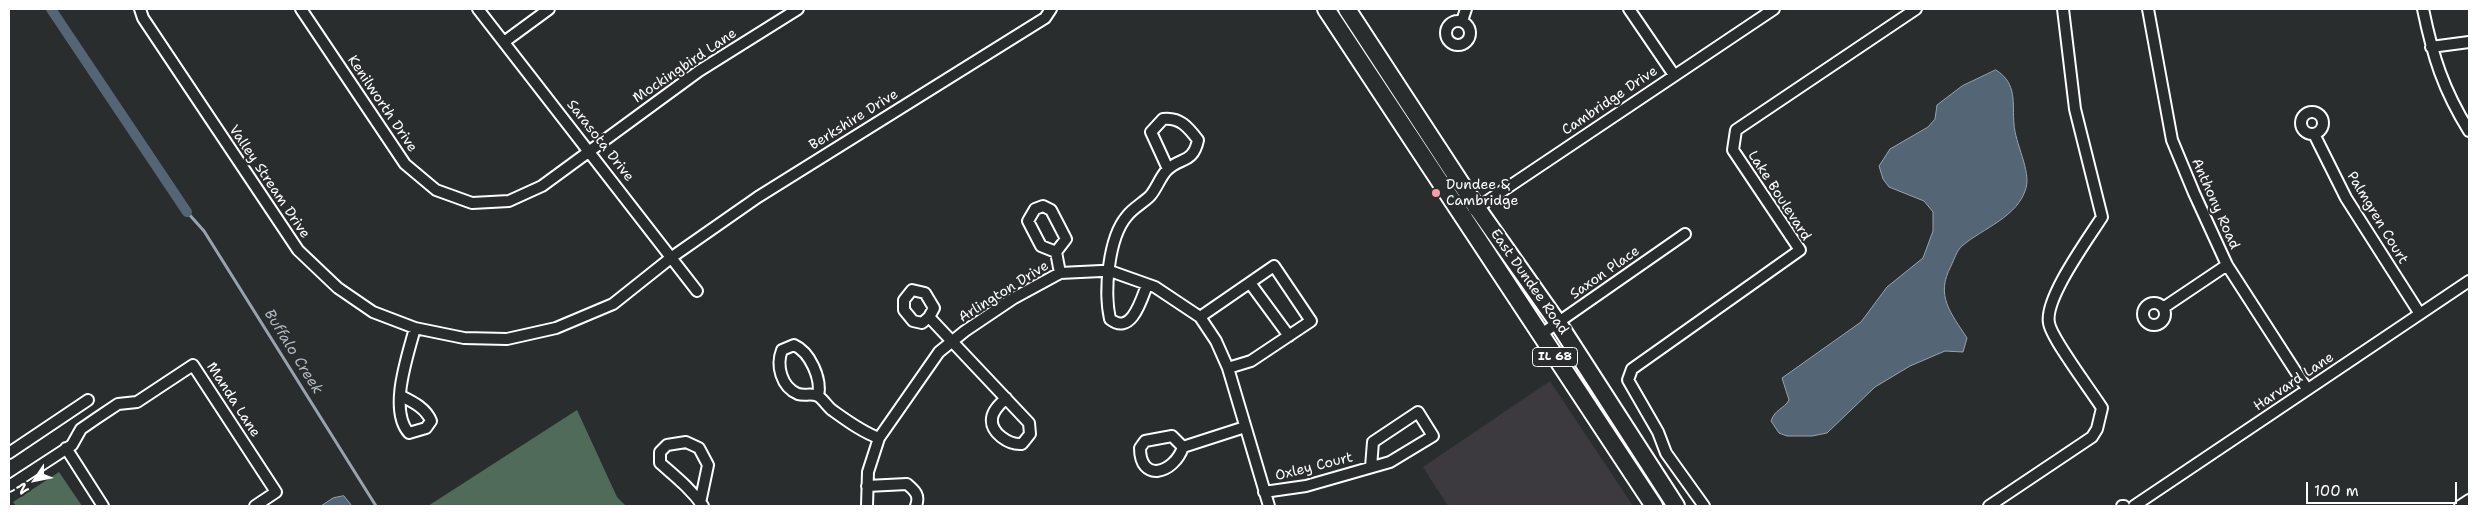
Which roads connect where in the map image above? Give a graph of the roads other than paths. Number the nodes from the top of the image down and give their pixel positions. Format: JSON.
{"nodes":[{"id":1,"x":140,"y":9,"type":"edge"},
{"id":2,"x":301,"y":9,"type":"edge"},
{"id":3,"x":478,"y":9,"type":"edge"},
{"id":4,"x":550,"y":9,"type":"edge"},
{"id":5,"x":798,"y":9,"type":"edge"},
{"id":6,"x":1051,"y":9,"type":"edge"},
{"id":7,"x":1326,"y":9,"type":"edge"},
{"id":8,"x":1347,"y":9,"type":"edge"},
{"id":9,"x":1466,"y":9,"type":"edge"},
{"id":10,"x":1630,"y":9,"type":"edge"},
{"id":11,"x":1774,"y":9,"type":"edge"},
{"id":12,"x":1916,"y":9,"type":"edge"},
{"id":13,"x":2063,"y":9,"type":"edge"},
{"id":14,"x":2148,"y":9,"type":"edge"},
{"id":15,"x":2423,"y":9,"type":"edge"},
{"id":16,"x":1462,"y":21,"type":"dead end"},
{"id":17,"x":504,"y":42,"type":"junction"},
{"id":18,"x":2469,"y":42,"type":"edge"},
{"id":19,"x":2431,"y":47,"type":"junction"},
{"id":20,"x":1674,"y":75,"type":"junction"},
{"id":21,"x":2469,"y":131,"type":"edge"},
{"id":22,"x":2314,"y":134,"type":"dead end"},
{"id":23,"x":589,"y":150,"type":"junction"},
{"id":24,"x":1168,"y":169,"type":"junction"},
{"id":25,"x":1477,"y":208,"type":"junction"},
{"id":26,"x":1463,"y":218,"type":"junction"},
{"id":27,"x":1684,"y":234,"type":"dead end"},
{"id":28,"x":1056,"y":252,"type":"dead end"},
{"id":29,"x":672,"y":258,"type":"junction"},
{"id":30,"x":2226,"y":265,"type":"junction"},
{"id":31,"x":1110,"y":271,"type":"junction"},
{"id":32,"x":1060,"y":273,"type":"junction"},
{"id":33,"x":2469,"y":281,"type":"edge"},
{"id":34,"x":1250,"y":283,"type":"junction"},
{"id":35,"x":1147,"y":285,"type":"junction"},
{"id":36,"x":698,"y":291,"type":"dead end"},
{"id":37,"x":2163,"y":308,"type":"dead end"},
{"id":38,"x":2420,"y":314,"type":"junction"},
{"id":39,"x":929,"y":317,"type":"dead end"},
{"id":40,"x":1200,"y":317,"type":"junction"},
{"id":41,"x":1558,"y":323,"type":"junction"},
{"id":42,"x":414,"y":328,"type":"junction"},
{"id":43,"x":1540,"y":335,"type":"junction"},
{"id":44,"x":1289,"y":336,"type":"junction"},
{"id":45,"x":952,"y":341,"type":"junction"},
{"id":46,"x":1228,"y":368,"type":"junction"},
{"id":47,"x":2308,"y":389,"type":"junction"},
{"id":48,"x":401,"y":396,"type":"dead end"},
{"id":49,"x":818,"y":396,"type":"junction"},
{"id":50,"x":1006,"y":398,"type":"junction"},
{"id":51,"x":88,"y":400,"type":"dead end"},
{"id":52,"x":1245,"y":427,"type":"junction"},
{"id":53,"x":879,"y":438,"type":"junction"},
{"id":54,"x":1183,"y":447,"type":"dead end"},
{"id":55,"x":66,"y":448,"type":"junction"},
{"id":56,"x":9,"y":454,"type":"edge"},
{"id":57,"x":1371,"y":467,"type":"junction"},
{"id":58,"x":9,"y":486,"type":"edge"},
{"id":59,"x":867,"y":486,"type":"junction"},
{"id":60,"x":1264,"y":492,"type":"junction"},
{"id":61,"x":2469,"y":500,"type":"edge"},
{"id":62,"x":702,"y":504,"type":"edge"},
{"id":63,"x":103,"y":506,"type":"edge"},
{"id":64,"x":255,"y":506,"type":"edge"},
{"id":65,"x":867,"y":506,"type":"edge"},
{"id":66,"x":916,"y":506,"type":"edge"},
{"id":67,"x":1269,"y":506,"type":"edge"},
{"id":68,"x":1654,"y":506,"type":"edge"},
{"id":69,"x":1676,"y":506,"type":"edge"},
{"id":70,"x":1704,"y":506,"type":"edge"},
{"id":71,"x":1989,"y":506,"type":"edge"},
{"id":72,"x":2134,"y":506,"type":"edge"},
{"id":73,"x":2460,"y":506,"type":"edge"}],
"edges":[{"from":1,"to":42,"type":"street","name":"Valley Stream Drive"},
{"from":2,"to":23,"type":"street","name":"Kenilworth Drive"},
{"from":3,"to":17,"type":"street","name":"Sarasota Drive"},
{"from":4,"to":17,"type":"street"},
{"from":5,"to":23,"type":"street","name":"Mockingbird Lane"},
{"from":6,"to":29,"type":"street","name":"Berkshire Drive"},
{"from":7,"to":26,"type":"main road","name":"East Dundee Road","number":"IL 68"},
{"from":8,"to":25,"type":"main road","name":"East Dundee Road","number":"IL 68"},
{"from":9,"to":16,"type":"street"},
{"from":10,"to":20,"type":"street"},
{"from":11,"to":20,"type":"street","name":"Cambridge Drive"},
{"from":12,"to":70,"type":"street","name":"Lake Boulevard"},
{"from":13,"to":71,"type":"street"},
{"from":14,"to":30,"type":"street","name":"Anthony Road"},
{"from":15,"to":19,"type":"street"},
{"from":17,"to":23,"type":"street","name":"Sarasota Drive"},
{"from":18,"to":19,"type":"street"},
{"from":19,"to":21,"type":"street"},
{"from":20,"to":25,"type":"street","name":"Cambridge Drive"},
{"from":22,"to":38,"type":"street","name":"Palmgren Court"},
{"from":23,"to":29,"type":"street","name":"Sarasota Drive"},
{"from":24,"to":24,"type":"street"},
{"from":24,"to":31,"type":"street"},
{"from":25,"to":26,"type":"street","name":"Cambridge Drive"},
{"from":25,"to":41,"type":"main road","name":"East Dundee Road","number":"IL 68"},
{"from":26,"to":43,"type":"main road","name":"East Dundee Road","number":"IL 68"},
{"from":27,"to":41,"type":"street","name":"Saxon Place"},
{"from":28,"to":32,"type":"street"},
{"from":29,"to":36,"type":"street","name":"Sarasota Drive"},
{"from":29,"to":42,"type":"street","name":"Valley Stream Drive"},
{"from":30,"to":37,"type":"street"},
{"from":30,"to":47,"type":"street","name":"Anthony Road"},
{"from":31,"to":32,"type":"street","name":"Arlington Drive"},
{"from":31,"to":35,"type":"street","name":"Arlington Drive"},
{"from":31,"to":35,"type":"street"},
{"from":32,"to":45,"type":"street","name":"Arlington Drive"},
{"from":33,"to":38,"type":"street","name":"Harvard Lane"},
{"from":34,"to":40,"type":"street"},
{"from":34,"to":44,"type":"street"},
{"from":34,"to":44,"type":"street"},
{"from":35,"to":40,"type":"street","name":"Arlington Drive"},
{"from":38,"to":47,"type":"street","name":"Harvard Lane"},
{"from":39,"to":45,"type":"street"},
{"from":40,"to":46,"type":"street","name":"Arlington Drive"},
{"from":41,"to":43,"type":"street","name":"Saxon Place"},
{"from":41,"to":69,"type":"main road","name":"East Dundee Road","number":"IL 68"},
{"from":42,"to":48,"type":"street"},
{"from":43,"to":68,"type":"main road","name":"East Dundee Road","number":"IL 68"},
{"from":44,"to":46,"type":"street"},
{"from":45,"to":50,"type":"street"},
{"from":45,"to":53,"type":"street","name":"Arlington Drive"},
{"from":46,"to":52,"type":"street","name":"Arlington Drive"},
{"from":47,"to":72,"type":"street","name":"Harvard Lane"},
{"from":49,"to":49,"type":"street"},
{"from":49,"to":53,"type":"street"},
{"from":50,"to":50,"type":"street"},
{"from":51,"to":56,"type":"street"},
{"from":52,"to":54,"type":"street"},
{"from":52,"to":60,"type":"street","name":"Arlington Drive"},
{"from":53,"to":59,"type":"street","name":"Arlington Drive"},
{"from":55,"to":58,"type":"street","name":"Manda Lane"},
{"from":55,"to":63,"type":"street"},
{"from":55,"to":64,"type":"street","name":"Manda Lane"},
{"from":57,"to":57,"type":"street","name":"Oxley Court"},
{"from":57,"to":60,"type":"street","name":"Oxley Court"},
{"from":59,"to":65,"type":"street","name":"Arlington Drive"},
{"from":59,"to":66,"type":"street"},
{"from":60,"to":67,"type":"street","name":"Arlington Drive"},
{"from":61,"to":73,"type":"street"},
{"from":62,"to":62,"type":"street"}]}
